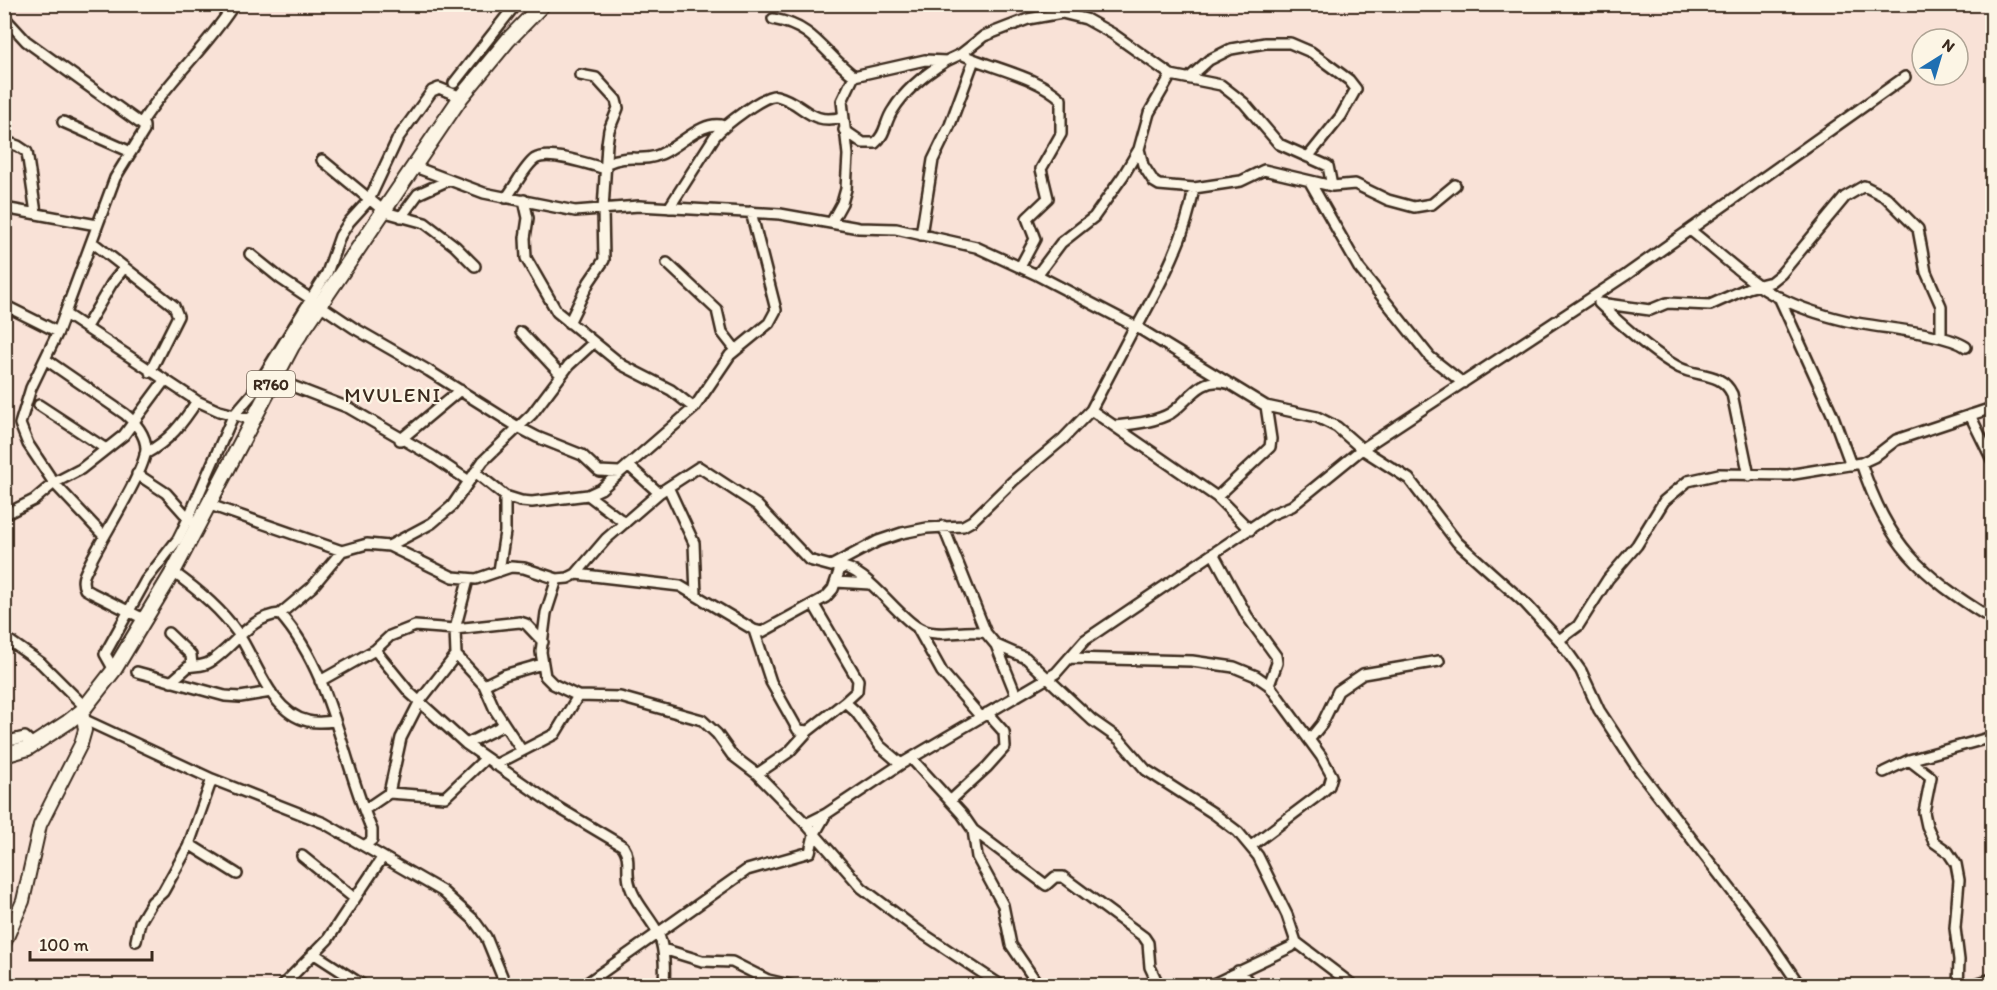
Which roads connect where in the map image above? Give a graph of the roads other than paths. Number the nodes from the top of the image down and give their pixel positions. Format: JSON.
{"nodes":[{"id":1,"x":516,"y":4,"type":"edge"},
{"id":2,"x":543,"y":4,"type":"edge"},
{"id":3,"x":231,"y":9,"type":"dead end"},
{"id":4,"x":4,"y":17,"type":"edge"},
{"id":5,"x":773,"y":19,"type":"dead end"},
{"id":6,"x":961,"y":54,"type":"junction"},
{"id":7,"x":974,"y":60,"type":"junction"},
{"id":8,"x":946,"y":61,"type":"junction"},
{"id":9,"x":580,"y":75,"type":"dead end"},
{"id":10,"x":1171,"y":75,"type":"junction"},
{"id":11,"x":855,"y":76,"type":"junction"},
{"id":12,"x":1905,"y":77,"type":"dead end"},
{"id":13,"x":1190,"y":78,"type":"junction"},
{"id":14,"x":456,"y":91,"type":"junction"},
{"id":15,"x":842,"y":117,"type":"junction"},
{"id":16,"x":63,"y":122,"type":"dead end"},
{"id":17,"x":142,"y":122,"type":"junction"},
{"id":18,"x":724,"y":126,"type":"junction"},
{"id":19,"x":844,"y":130,"type":"junction"},
{"id":20,"x":4,"y":141,"type":"edge"},
{"id":21,"x":1139,"y":150,"type":"junction"},
{"id":22,"x":131,"y":152,"type":"junction"},
{"id":23,"x":1308,"y":157,"type":"junction"},
{"id":24,"x":322,"y":160,"type":"dead end"},
{"id":25,"x":606,"y":166,"type":"junction"},
{"id":26,"x":415,"y":167,"type":"junction"},
{"id":27,"x":449,"y":180,"type":"junction"},
{"id":28,"x":1310,"y":182,"type":"junction"},
{"id":29,"x":1455,"y":185,"type":"dead end"},
{"id":30,"x":1332,"y":186,"type":"junction"},
{"id":31,"x":1194,"y":188,"type":"junction"},
{"id":32,"x":506,"y":198,"type":"junction"},
{"id":33,"x":369,"y":200,"type":"junction"},
{"id":34,"x":524,"y":200,"type":"junction"},
{"id":35,"x":4,"y":208,"type":"edge"},
{"id":36,"x":669,"y":208,"type":"junction"},
{"id":37,"x":603,"y":210,"type":"junction"},
{"id":38,"x":384,"y":212,"type":"junction"},
{"id":39,"x":752,"y":212,"type":"junction"},
{"id":40,"x":36,"y":213,"type":"junction"},
{"id":41,"x":401,"y":217,"type":"junction"},
{"id":42,"x":831,"y":223,"type":"junction"},
{"id":43,"x":97,"y":225,"type":"junction"},
{"id":44,"x":1690,"y":230,"type":"junction"},
{"id":45,"x":921,"y":235,"type":"junction"},
{"id":46,"x":92,"y":242,"type":"junction"},
{"id":47,"x":250,"y":254,"type":"dead end"},
{"id":48,"x":668,"y":263,"type":"dead end"},
{"id":49,"x":475,"y":266,"type":"dead end"},
{"id":50,"x":1020,"y":267,"type":"junction"},
{"id":51,"x":124,"y":268,"type":"junction"},
{"id":52,"x":1037,"y":275,"type":"junction"},
{"id":53,"x":1758,"y":285,"type":"junction"},
{"id":54,"x":1779,"y":297,"type":"junction"},
{"id":55,"x":1596,"y":300,"type":"junction"},
{"id":56,"x":315,"y":302,"type":"junction"},
{"id":57,"x":4,"y":305,"type":"edge"},
{"id":58,"x":65,"y":314,"type":"junction"},
{"id":59,"x":569,"y":323,"type":"junction"},
{"id":60,"x":1136,"y":326,"type":"junction"},
{"id":61,"x":86,"y":327,"type":"junction"},
{"id":62,"x":58,"y":332,"type":"junction"},
{"id":63,"x":521,"y":332,"type":"dead end"},
{"id":64,"x":1941,"y":337,"type":"junction"},
{"id":65,"x":290,"y":341,"type":"junction"},
{"id":66,"x":593,"y":343,"type":"junction"},
{"id":67,"x":1966,"y":346,"type":"dead end"},
{"id":68,"x":736,"y":350,"type":"junction"},
{"id":69,"x":45,"y":359,"type":"junction"},
{"id":70,"x":150,"y":372,"type":"junction"},
{"id":71,"x":561,"y":375,"type":"junction"},
{"id":72,"x":274,"y":379,"type":"junction"},
{"id":73,"x":164,"y":381,"type":"junction"},
{"id":74,"x":1463,"y":383,"type":"junction"},
{"id":75,"x":1230,"y":384,"type":"junction"},
{"id":76,"x":460,"y":390,"type":"junction"},
{"id":77,"x":197,"y":401,"type":"junction"},
{"id":78,"x":39,"y":405,"type":"dead end"},
{"id":79,"x":1266,"y":406,"type":"junction"},
{"id":80,"x":694,"y":408,"type":"junction"},
{"id":81,"x":1992,"y":408,"type":"edge"},
{"id":82,"x":1091,"y":410,"type":"junction"},
{"id":83,"x":1970,"y":415,"type":"junction"},
{"id":84,"x":233,"y":416,"type":"junction"},
{"id":85,"x":254,"y":420,"type":"junction"},
{"id":86,"x":136,"y":423,"type":"junction"},
{"id":87,"x":1115,"y":426,"type":"junction"},
{"id":88,"x":518,"y":427,"type":"junction"},
{"id":89,"x":400,"y":440,"type":"junction"},
{"id":90,"x":106,"y":449,"type":"junction"},
{"id":91,"x":1362,"y":449,"type":"junction"},
{"id":92,"x":145,"y":453,"type":"junction"},
{"id":93,"x":1992,"y":460,"type":"edge"},
{"id":94,"x":1856,"y":464,"type":"junction"},
{"id":95,"x":628,"y":465,"type":"junction"},
{"id":96,"x":475,"y":472,"type":"junction"},
{"id":97,"x":619,"y":472,"type":"junction"},
{"id":98,"x":137,"y":474,"type":"junction"},
{"id":99,"x":1749,"y":476,"type":"junction"},
{"id":100,"x":470,"y":481,"type":"junction"},
{"id":101,"x":54,"y":483,"type":"junction"},
{"id":102,"x":668,"y":487,"type":"junction"},
{"id":103,"x":601,"y":489,"type":"junction"},
{"id":104,"x":659,"y":493,"type":"junction"},
{"id":105,"x":588,"y":495,"type":"junction"},
{"id":106,"x":505,"y":496,"type":"junction"},
{"id":107,"x":1217,"y":497,"type":"junction"},
{"id":108,"x":210,"y":505,"type":"junction"},
{"id":109,"x":604,"y":506,"type":"junction"},
{"id":110,"x":4,"y":515,"type":"edge"},
{"id":111,"x":193,"y":523,"type":"junction"},
{"id":112,"x":625,"y":523,"type":"junction"},
{"id":113,"x":943,"y":526,"type":"junction"},
{"id":114,"x":1250,"y":530,"type":"junction"},
{"id":115,"x":103,"y":535,"type":"junction"},
{"id":116,"x":389,"y":546,"type":"junction"},
{"id":117,"x":342,"y":551,"type":"junction"},
{"id":118,"x":1214,"y":555,"type":"junction"},
{"id":119,"x":831,"y":566,"type":"junction"},
{"id":120,"x":841,"y":566,"type":"junction"},
{"id":121,"x":499,"y":571,"type":"junction"},
{"id":122,"x":173,"y":572,"type":"junction"},
{"id":123,"x":576,"y":574,"type":"junction"},
{"id":124,"x":557,"y":579,"type":"junction"},
{"id":125,"x":468,"y":580,"type":"junction"},
{"id":126,"x":836,"y":582,"type":"junction"},
{"id":127,"x":870,"y":584,"type":"junction"},
{"id":128,"x":142,"y":587,"type":"junction"},
{"id":129,"x":696,"y":594,"type":"junction"},
{"id":130,"x":159,"y":597,"type":"junction"},
{"id":131,"x":814,"y":605,"type":"junction"},
{"id":132,"x":130,"y":612,"type":"junction"},
{"id":133,"x":280,"y":614,"type":"junction"},
{"id":134,"x":1992,"y":619,"type":"edge"},
{"id":135,"x":146,"y":620,"type":"junction"},
{"id":136,"x":918,"y":628,"type":"junction"},
{"id":137,"x":454,"y":629,"type":"junction"},
{"id":138,"x":754,"y":630,"type":"junction"},
{"id":139,"x":168,"y":633,"type":"dead end"},
{"id":140,"x":986,"y":633,"type":"junction"},
{"id":141,"x":239,"y":634,"type":"junction"},
{"id":142,"x":4,"y":637,"type":"edge"},
{"id":143,"x":1558,"y":640,"type":"junction"},
{"id":144,"x":543,"y":642,"type":"junction"},
{"id":145,"x":996,"y":645,"type":"junction"},
{"id":146,"x":375,"y":650,"type":"junction"},
{"id":147,"x":456,"y":655,"type":"junction"},
{"id":148,"x":1068,"y":658,"type":"junction"},
{"id":149,"x":1438,"y":661,"type":"dead end"},
{"id":150,"x":542,"y":664,"type":"junction"},
{"id":151,"x":192,"y":666,"type":"junction"},
{"id":152,"x":114,"y":670,"type":"junction"},
{"id":153,"x":137,"y":672,"type":"dead end"},
{"id":154,"x":1047,"y":677,"type":"junction"},
{"id":155,"x":320,"y":681,"type":"junction"},
{"id":156,"x":171,"y":682,"type":"junction"},
{"id":157,"x":484,"y":685,"type":"junction"},
{"id":158,"x":1269,"y":686,"type":"junction"},
{"id":159,"x":271,"y":692,"type":"junction"},
{"id":160,"x":1016,"y":695,"type":"junction"},
{"id":161,"x":578,"y":696,"type":"junction"},
{"id":162,"x":420,"y":701,"type":"junction"},
{"id":163,"x":845,"y":702,"type":"junction"},
{"id":164,"x":84,"y":712,"type":"junction"},
{"id":165,"x":984,"y":715,"type":"junction"},
{"id":166,"x":335,"y":721,"type":"junction"},
{"id":167,"x":504,"y":725,"type":"junction"},
{"id":168,"x":802,"y":733,"type":"junction"},
{"id":169,"x":1992,"y":737,"type":"edge"},
{"id":170,"x":1309,"y":740,"type":"junction"},
{"id":171,"x":4,"y":742,"type":"edge"},
{"id":172,"x":466,"y":744,"type":"junction"},
{"id":173,"x":34,"y":745,"type":"junction"},
{"id":174,"x":522,"y":751,"type":"junction"},
{"id":175,"x":4,"y":755,"type":"edge"},
{"id":176,"x":911,"y":758,"type":"junction"},
{"id":177,"x":485,"y":759,"type":"junction"},
{"id":178,"x":1908,"y":760,"type":"junction"},
{"id":179,"x":901,"y":764,"type":"junction"},
{"id":180,"x":495,"y":765,"type":"junction"},
{"id":181,"x":1884,"y":772,"type":"dead end"},
{"id":182,"x":757,"y":774,"type":"junction"},
{"id":183,"x":212,"y":778,"type":"junction"},
{"id":184,"x":389,"y":793,"type":"junction"},
{"id":185,"x":950,"y":801,"type":"junction"},
{"id":186,"x":364,"y":810,"type":"junction"},
{"id":187,"x":826,"y":814,"type":"junction"},
{"id":188,"x":806,"y":824,"type":"junction"},
{"id":189,"x":973,"y":830,"type":"junction"},
{"id":190,"x":814,"y":835,"type":"junction"},
{"id":191,"x":189,"y":844,"type":"junction"},
{"id":192,"x":364,"y":846,"type":"junction"},
{"id":193,"x":1251,"y":846,"type":"junction"},
{"id":194,"x":302,"y":856,"type":"dead end"},
{"id":195,"x":382,"y":858,"type":"junction"},
{"id":196,"x":237,"y":874,"type":"dead end"},
{"id":197,"x":354,"y":898,"type":"junction"},
{"id":198,"x":658,"y":933,"type":"junction"},
{"id":199,"x":136,"y":941,"type":"dead end"},
{"id":200,"x":1296,"y":942,"type":"junction"},
{"id":201,"x":4,"y":944,"type":"edge"},
{"id":202,"x":663,"y":949,"type":"junction"},
{"id":203,"x":313,"y":953,"type":"junction"},
{"id":204,"x":1238,"y":971,"type":"junction"},
{"id":205,"x":1992,"y":979,"type":"edge"},
{"id":206,"x":283,"y":985,"type":"edge"},
{"id":207,"x":363,"y":986,"type":"edge"},
{"id":208,"x":506,"y":986,"type":"edge"},
{"id":209,"x":583,"y":986,"type":"edge"},
{"id":210,"x":664,"y":986,"type":"edge"},
{"id":211,"x":794,"y":986,"type":"edge"},
{"id":212,"x":1002,"y":986,"type":"edge"},
{"id":213,"x":1039,"y":986,"type":"edge"},
{"id":214,"x":1159,"y":986,"type":"edge"},
{"id":215,"x":1209,"y":986,"type":"edge"},
{"id":216,"x":1253,"y":986,"type":"edge"},
{"id":217,"x":1354,"y":986,"type":"edge"},
{"id":218,"x":1800,"y":986,"type":"edge"},
{"id":219,"x":1958,"y":986,"type":"edge"},
{"id":220,"x":1968,"y":986,"type":"edge"}],
"edges":[{"from":1,"to":14,"type":"street"},
{"from":2,"to":14,"type":"main road","number":"R760"},
{"from":3,"to":17,"type":"street"},
{"from":4,"to":17,"type":"street"},
{"from":5,"to":11,"type":"street"},
{"from":6,"to":7,"type":"street"},
{"from":6,"to":8,"type":"street"},
{"from":6,"to":10,"type":"street"},
{"from":7,"to":45,"type":"street"},
{"from":7,"to":50,"type":"street"},
{"from":8,"to":11,"type":"street"},
{"from":8,"to":19,"type":"street"},
{"from":9,"to":25,"type":"street"},
{"from":10,"to":13,"type":"street"},
{"from":10,"to":21,"type":"street"},
{"from":11,"to":15,"type":"street"},
{"from":12,"to":44,"type":"street"},
{"from":13,"to":23,"type":"street"},
{"from":13,"to":23,"type":"street"},
{"from":14,"to":26,"type":"main road","number":"R760"},
{"from":14,"to":33,"type":"street"},
{"from":15,"to":18,"type":"street"},
{"from":15,"to":19,"type":"street"},
{"from":16,"to":22,"type":"street"},
{"from":17,"to":22,"type":"street"},
{"from":18,"to":25,"type":"street"},
{"from":18,"to":36,"type":"street"},
{"from":19,"to":42,"type":"street"},
{"from":20,"to":40,"type":"street"},
{"from":21,"to":31,"type":"street"},
{"from":21,"to":52,"type":"street"},
{"from":22,"to":43,"type":"street"},
{"from":23,"to":30,"type":"street"},
{"from":24,"to":33,"type":"street"},
{"from":25,"to":32,"type":"street"},
{"from":25,"to":37,"type":"street"},
{"from":26,"to":27,"type":"street"},
{"from":26,"to":38,"type":"main road","number":"R760"},
{"from":27,"to":32,"type":"street"},
{"from":27,"to":41,"type":"street"},
{"from":28,"to":30,"type":"street"},
{"from":28,"to":31,"type":"street"},
{"from":28,"to":74,"type":"street"},
{"from":29,"to":30,"type":"street"},
{"from":31,"to":60,"type":"street"},
{"from":32,"to":34,"type":"street"},
{"from":33,"to":38,"type":"street"},
{"from":33,"to":56,"type":"street"},
{"from":34,"to":37,"type":"street"},
{"from":34,"to":59,"type":"street"},
{"from":35,"to":40,"type":"street"},
{"from":36,"to":37,"type":"street"},
{"from":36,"to":39,"type":"street"},
{"from":37,"to":59,"type":"street"},
{"from":38,"to":41,"type":"street"},
{"from":38,"to":56,"type":"main road","number":"R760"},
{"from":39,"to":42,"type":"street"},
{"from":39,"to":68,"type":"street"},
{"from":40,"to":43,"type":"street"},
{"from":41,"to":49,"type":"street"},
{"from":42,"to":45,"type":"street"},
{"from":43,"to":46,"type":"street"},
{"from":44,"to":53,"type":"street"},
{"from":44,"to":55,"type":"street"},
{"from":45,"to":50,"type":"street"},
{"from":46,"to":51,"type":"street"},
{"from":46,"to":58,"type":"street"},
{"from":47,"to":56,"type":"street"},
{"from":48,"to":68,"type":"street"},
{"from":50,"to":52,"type":"street"},
{"from":51,"to":61,"type":"street"},
{"from":51,"to":70,"type":"street"},
{"from":52,"to":60,"type":"street"},
{"from":53,"to":54,"type":"street"},
{"from":53,"to":55,"type":"street"},
{"from":53,"to":64,"type":"street"},
{"from":54,"to":64,"type":"street"},
{"from":54,"to":94,"type":"street"},
{"from":55,"to":74,"type":"street"},
{"from":55,"to":99,"type":"street"},
{"from":56,"to":65,"type":"main road","number":"R760"},
{"from":56,"to":76,"type":"street"},
{"from":57,"to":62,"type":"street"},
{"from":58,"to":61,"type":"street"},
{"from":58,"to":62,"type":"street"},
{"from":59,"to":66,"type":"street"},
{"from":60,"to":75,"type":"street"},
{"from":60,"to":82,"type":"street"},
{"from":61,"to":70,"type":"street"},
{"from":62,"to":69,"type":"street"},
{"from":63,"to":71,"type":"street"},
{"from":64,"to":67,"type":"street"},
{"from":65,"to":72,"type":"main road","number":"R760"},
{"from":65,"to":84,"type":"street"},
{"from":66,"to":71,"type":"street"},
{"from":66,"to":80,"type":"street"},
{"from":68,"to":80,"type":"street"},
{"from":69,"to":86,"type":"street"},
{"from":69,"to":101,"type":"street"},
{"from":70,"to":73,"type":"street"},
{"from":71,"to":88,"type":"street"},
{"from":72,"to":85,"type":"main road","number":"R760"},
{"from":72,"to":89,"type":"street"},
{"from":73,"to":77,"type":"street"},
{"from":73,"to":86,"type":"street"},
{"from":74,"to":91,"type":"street"},
{"from":75,"to":79,"type":"street"},
{"from":75,"to":87,"type":"street"},
{"from":76,"to":88,"type":"street"},
{"from":76,"to":89,"type":"street"},
{"from":77,"to":84,"type":"street"},
{"from":77,"to":92,"type":"street"},
{"from":78,"to":90,"type":"street"},
{"from":79,"to":91,"type":"street"},
{"from":79,"to":107,"type":"street"},
{"from":80,"to":95,"type":"street"},
{"from":81,"to":83,"type":"street"},
{"from":82,"to":87,"type":"street"},
{"from":82,"to":113,"type":"street"},
{"from":83,"to":93,"type":"street"},
{"from":83,"to":94,"type":"street"},
{"from":84,"to":85,"type":"street"},
{"from":84,"to":111,"type":"street"},
{"from":85,"to":108,"type":"main road","number":"R760"},
{"from":86,"to":90,"type":"street"},
{"from":86,"to":92,"type":"street"},
{"from":87,"to":107,"type":"street"},
{"from":88,"to":96,"type":"street"},
{"from":88,"to":97,"type":"street"},
{"from":89,"to":100,"type":"street"},
{"from":90,"to":101,"type":"street"},
{"from":91,"to":114,"type":"street"},
{"from":91,"to":143,"type":"street"},
{"from":92,"to":98,"type":"street"},
{"from":94,"to":99,"type":"street"},
{"from":94,"to":134,"type":"street"},
{"from":95,"to":97,"type":"street"},
{"from":95,"to":104,"type":"street"},
{"from":96,"to":100,"type":"street"},
{"from":96,"to":106,"type":"street"},
{"from":97,"to":103,"type":"street"},
{"from":98,"to":111,"type":"street"},
{"from":98,"to":115,"type":"street"},
{"from":99,"to":143,"type":"street"},
{"from":100,"to":116,"type":"street"},
{"from":101,"to":110,"type":"street"},
{"from":101,"to":115,"type":"street"},
{"from":102,"to":104,"type":"street"},
{"from":102,"to":119,"type":"street"},
{"from":102,"to":129,"type":"street"},
{"from":103,"to":105,"type":"street"},
{"from":103,"to":109,"type":"street"},
{"from":104,"to":112,"type":"street"},
{"from":105,"to":106,"type":"street"},
{"from":105,"to":109,"type":"street"},
{"from":106,"to":121,"type":"street"},
{"from":107,"to":114,"type":"street"},
{"from":108,"to":111,"type":"main road","number":"R760"},
{"from":108,"to":117,"type":"street"},
{"from":109,"to":112,"type":"street"},
{"from":111,"to":122,"type":"main road","number":"R760"},
{"from":111,"to":128,"type":"street"},
{"from":112,"to":123,"type":"street"},
{"from":113,"to":119,"type":"street"},
{"from":113,"to":140,"type":"street"},
{"from":114,"to":118,"type":"street"},
{"from":115,"to":132,"type":"street"},
{"from":116,"to":117,"type":"street"},
{"from":116,"to":125,"type":"street"},
{"from":117,"to":133,"type":"street"},
{"from":118,"to":148,"type":"street"},
{"from":118,"to":158,"type":"street"},
{"from":119,"to":120,"type":"street"},
{"from":120,"to":126,"type":"street"},
{"from":120,"to":127,"type":"street"},
{"from":121,"to":124,"type":"street"},
{"from":121,"to":125,"type":"street"},
{"from":122,"to":130,"type":"main road","number":"R760"},
{"from":122,"to":141,"type":"street"},
{"from":123,"to":124,"type":"street"},
{"from":123,"to":129,"type":"street"},
{"from":124,"to":144,"type":"street"},
{"from":125,"to":137,"type":"street"},
{"from":126,"to":127,"type":"street"},
{"from":126,"to":131,"type":"street"},
{"from":127,"to":136,"type":"street"},
{"from":128,"to":130,"type":"street"},
{"from":128,"to":132,"type":"street"},
{"from":129,"to":138,"type":"street"},
{"from":130,"to":135,"type":"main road","number":"R760"},
{"from":131,"to":138,"type":"street"},
{"from":131,"to":163,"type":"street"},
{"from":132,"to":135,"type":"street"},
{"from":132,"to":152,"type":"street"},
{"from":133,"to":141,"type":"street"},
{"from":133,"to":155,"type":"street"},
{"from":135,"to":152,"type":"main road","number":"R760"},
{"from":136,"to":140,"type":"street"},
{"from":136,"to":165,"type":"street"},
{"from":137,"to":144,"type":"street"},
{"from":137,"to":146,"type":"street"},
{"from":137,"to":147,"type":"street"},
{"from":138,"to":168,"type":"street"},
{"from":139,"to":151,"type":"street"},
{"from":140,"to":145,"type":"street"},
{"from":141,"to":151,"type":"street"},
{"from":141,"to":159,"type":"street"},
{"from":142,"to":164,"type":"street"},
{"from":143,"to":218,"type":"street"},
{"from":144,"to":150,"type":"street"},
{"from":145,"to":154,"type":"street"},
{"from":145,"to":160,"type":"street"},
{"from":146,"to":155,"type":"street"},
{"from":146,"to":162,"type":"street"},
{"from":147,"to":157,"type":"street"},
{"from":147,"to":162,"type":"street"},
{"from":148,"to":154,"type":"street"},
{"from":148,"to":158,"type":"street"},
{"from":149,"to":170,"type":"street"},
{"from":150,"to":157,"type":"street"},
{"from":150,"to":161,"type":"street"},
{"from":151,"to":156,"type":"street"},
{"from":152,"to":164,"type":"main road","number":"R760"},
{"from":153,"to":156,"type":"street"},
{"from":154,"to":160,"type":"street"},
{"from":154,"to":193,"type":"street"},
{"from":155,"to":166,"type":"street"},
{"from":156,"to":159,"type":"street"},
{"from":157,"to":167,"type":"street"},
{"from":158,"to":170,"type":"street"},
{"from":159,"to":166,"type":"street"},
{"from":160,"to":165,"type":"street"},
{"from":161,"to":174,"type":"street"},
{"from":161,"to":182,"type":"street"},
{"from":162,"to":172,"type":"street"},
{"from":162,"to":184,"type":"street"},
{"from":163,"to":168,"type":"street"},
{"from":163,"to":179,"type":"street"},
{"from":164,"to":173,"type":"main road","number":"R760"},
{"from":164,"to":183,"type":"street"},
{"from":164,"to":201,"type":"street"},
{"from":165,"to":176,"type":"street"},
{"from":165,"to":185,"type":"street"},
{"from":166,"to":186,"type":"street"},
{"from":167,"to":172,"type":"street"},
{"from":167,"to":174,"type":"street"},
{"from":168,"to":182,"type":"street"},
{"from":169,"to":178,"type":"street"},
{"from":170,"to":193,"type":"street"},
{"from":171,"to":173,"type":"street"},
{"from":172,"to":177,"type":"street"},
{"from":173,"to":175,"type":"main road","number":"R760"},
{"from":174,"to":180,"type":"street"},
{"from":176,"to":179,"type":"street"},
{"from":176,"to":185,"type":"street"},
{"from":177,"to":180,"type":"street"},
{"from":177,"to":184,"type":"street"},
{"from":178,"to":181,"type":"street"},
{"from":178,"to":219,"type":"street"},
{"from":179,"to":187,"type":"street"},
{"from":180,"to":198,"type":"street"},
{"from":182,"to":188,"type":"street"},
{"from":183,"to":191,"type":"street"},
{"from":183,"to":192,"type":"street"},
{"from":184,"to":186,"type":"street"},
{"from":185,"to":189,"type":"street"},
{"from":186,"to":192,"type":"street"},
{"from":187,"to":188,"type":"street"},
{"from":187,"to":190,"type":"street"},
{"from":188,"to":190,"type":"street"},
{"from":189,"to":213,"type":"street"},
{"from":189,"to":214,"type":"street"},
{"from":190,"to":198,"type":"street"},
{"from":190,"to":212,"type":"street"},
{"from":191,"to":196,"type":"street"},
{"from":191,"to":199,"type":"street"},
{"from":192,"to":195,"type":"street"},
{"from":193,"to":200,"type":"street"},
{"from":194,"to":197,"type":"street"},
{"from":195,"to":197,"type":"street"},
{"from":195,"to":208,"type":"street"},
{"from":197,"to":203,"type":"street"},
{"from":198,"to":202,"type":"street"},
{"from":198,"to":209,"type":"street"},
{"from":200,"to":204,"type":"street"},
{"from":200,"to":217,"type":"street"},
{"from":202,"to":210,"type":"street"},
{"from":202,"to":211,"type":"street"},
{"from":203,"to":206,"type":"street"},
{"from":203,"to":207,"type":"street"},
{"from":204,"to":215,"type":"street"},
{"from":204,"to":216,"type":"street"},
{"from":205,"to":220,"type":"street"}]}
